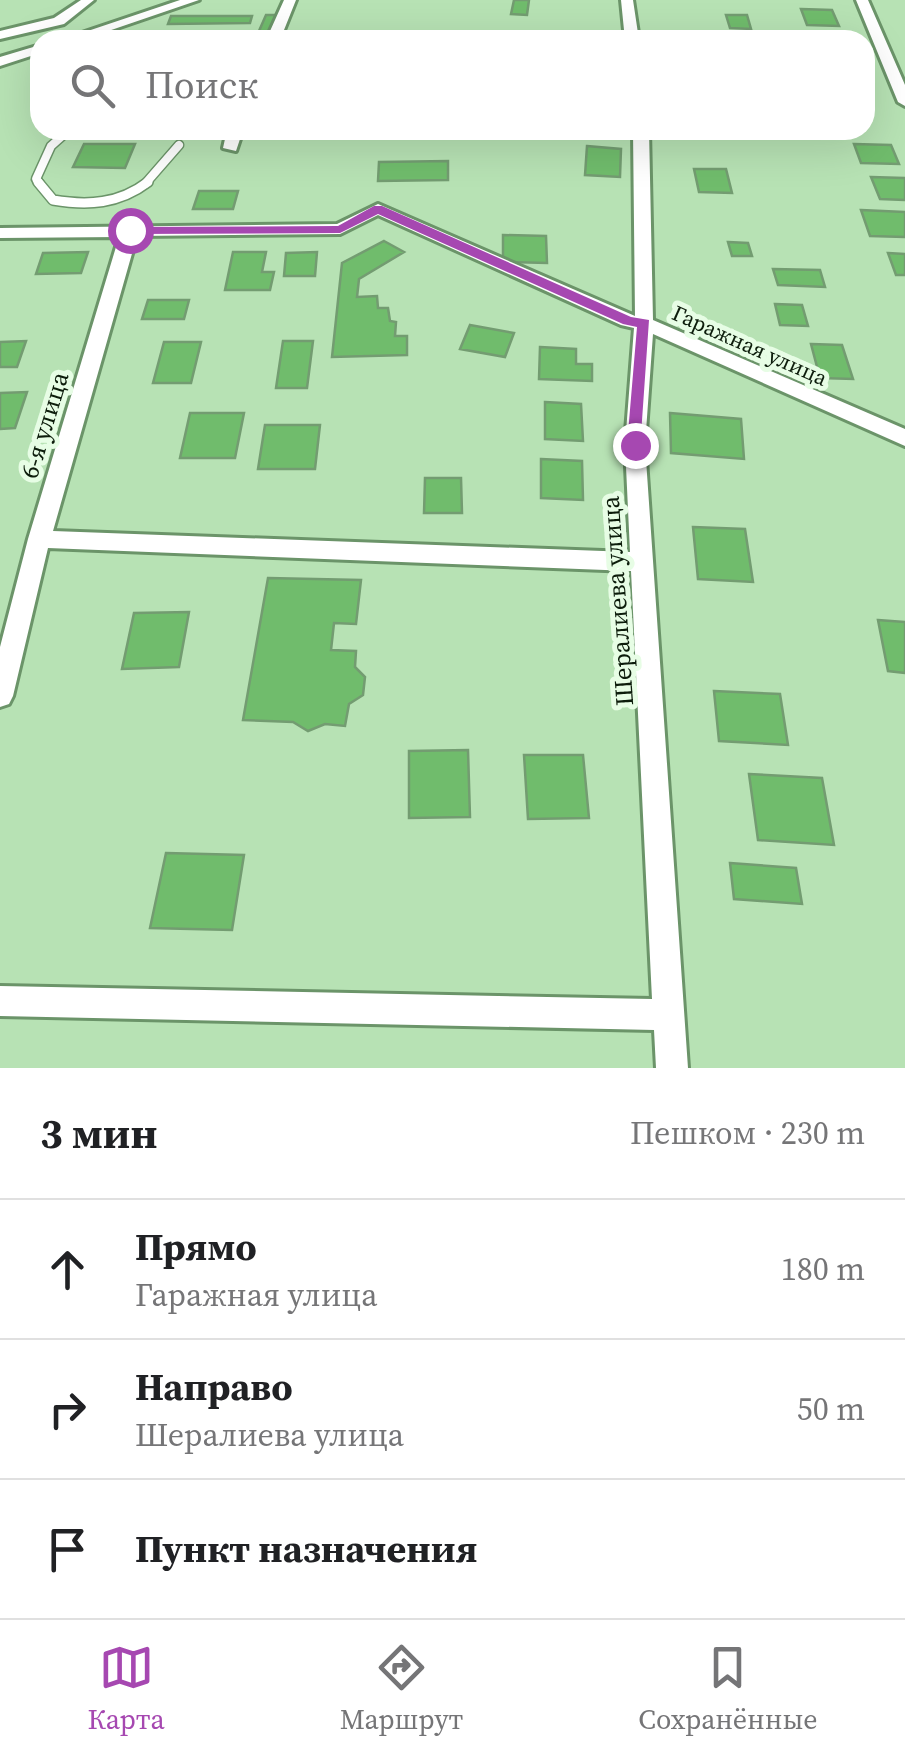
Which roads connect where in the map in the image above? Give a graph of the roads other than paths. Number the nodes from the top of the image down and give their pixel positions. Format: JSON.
{"nodes":[{"id":1,"x":88,"y":0,"type":"edge"},
{"id":2,"x":193,"y":0,"type":"edge"},
{"id":3,"x":290,"y":0,"type":"edge"},
{"id":4,"x":627,"y":0,"type":"edge"},
{"id":5,"x":862,"y":0,"type":"edge"},
{"id":6,"x":99,"y":30,"type":"edge"},
{"id":7,"x":277,"y":30,"type":"edge"},
{"id":8,"x":631,"y":30,"type":"edge"},
{"id":9,"x":875,"y":30,"type":"edge"},
{"id":10,"x":875,"y":31,"type":"edge"},
{"id":11,"x":1,"y":34,"type":"edge"},
{"id":12,"x":30,"y":48,"type":"edge"},
{"id":13,"x":30,"y":53,"type":"edge"},
{"id":14,"x":0,"y":62,"type":"edge"},
{"id":15,"x":905,"y":102,"type":"edge"},
{"id":16,"x":58,"y":140,"type":"edge"},
{"id":17,"x":233,"y":140,"type":"edge"},
{"id":18,"x":641,"y":140,"type":"edge"},
{"id":19,"x":179,"y":145,"type":"dead end"},
{"id":20,"x":232,"y":148,"type":"dead end"},
{"id":21,"x":130,"y":230,"type":"junction"},
{"id":22,"x":0,"y":233,"type":"edge"},
{"id":23,"x":644,"y":323,"type":"junction"},
{"id":24,"x":905,"y":438,"type":"edge"},
{"id":25,"x":39,"y":539,"type":"junction"},
{"id":26,"x":642,"y":562,"type":"junction"},
{"id":27,"x":0,"y":696,"type":"edge"},
{"id":28,"x":0,"y":1001,"type":"edge"},
{"id":29,"x":669,"y":1014,"type":"junction"},
{"id":30,"x":672,"y":1068,"type":"edge"}],
"edges":[{"from":1,"to":11,"type":"street"},
{"from":2,"to":6,"type":"street"},
{"from":3,"to":7,"type":"street"},
{"from":4,"to":8,"type":"street"},
{"from":5,"to":9,"type":"street"},
{"from":10,"to":15,"type":"street"},
{"from":11,"to":12,"type":"street"},
{"from":13,"to":14,"type":"street"},
{"from":16,"to":19,"type":"lane"},
{"from":17,"to":20,"type":"street"},
{"from":18,"to":23,"type":"street","name":"Шералиева улица"},
{"from":21,"to":22,"type":"street","name":"Гаражная улица"},
{"from":21,"to":23,"type":"street","name":"Гаражная улица"},
{"from":21,"to":25,"type":"street","name":"6-я улица"},
{"from":23,"to":24,"type":"street","name":"Гаражная улица"},
{"from":23,"to":26,"type":"street","name":"Шералиева улица"},
{"from":25,"to":26,"type":"street"},
{"from":25,"to":27,"type":"street","name":"6-я улица"},
{"from":26,"to":29,"type":"street","name":"Шералиева улица"},
{"from":28,"to":29,"type":"street"},
{"from":29,"to":30,"type":"street","name":"Шералиева улица"}]}
